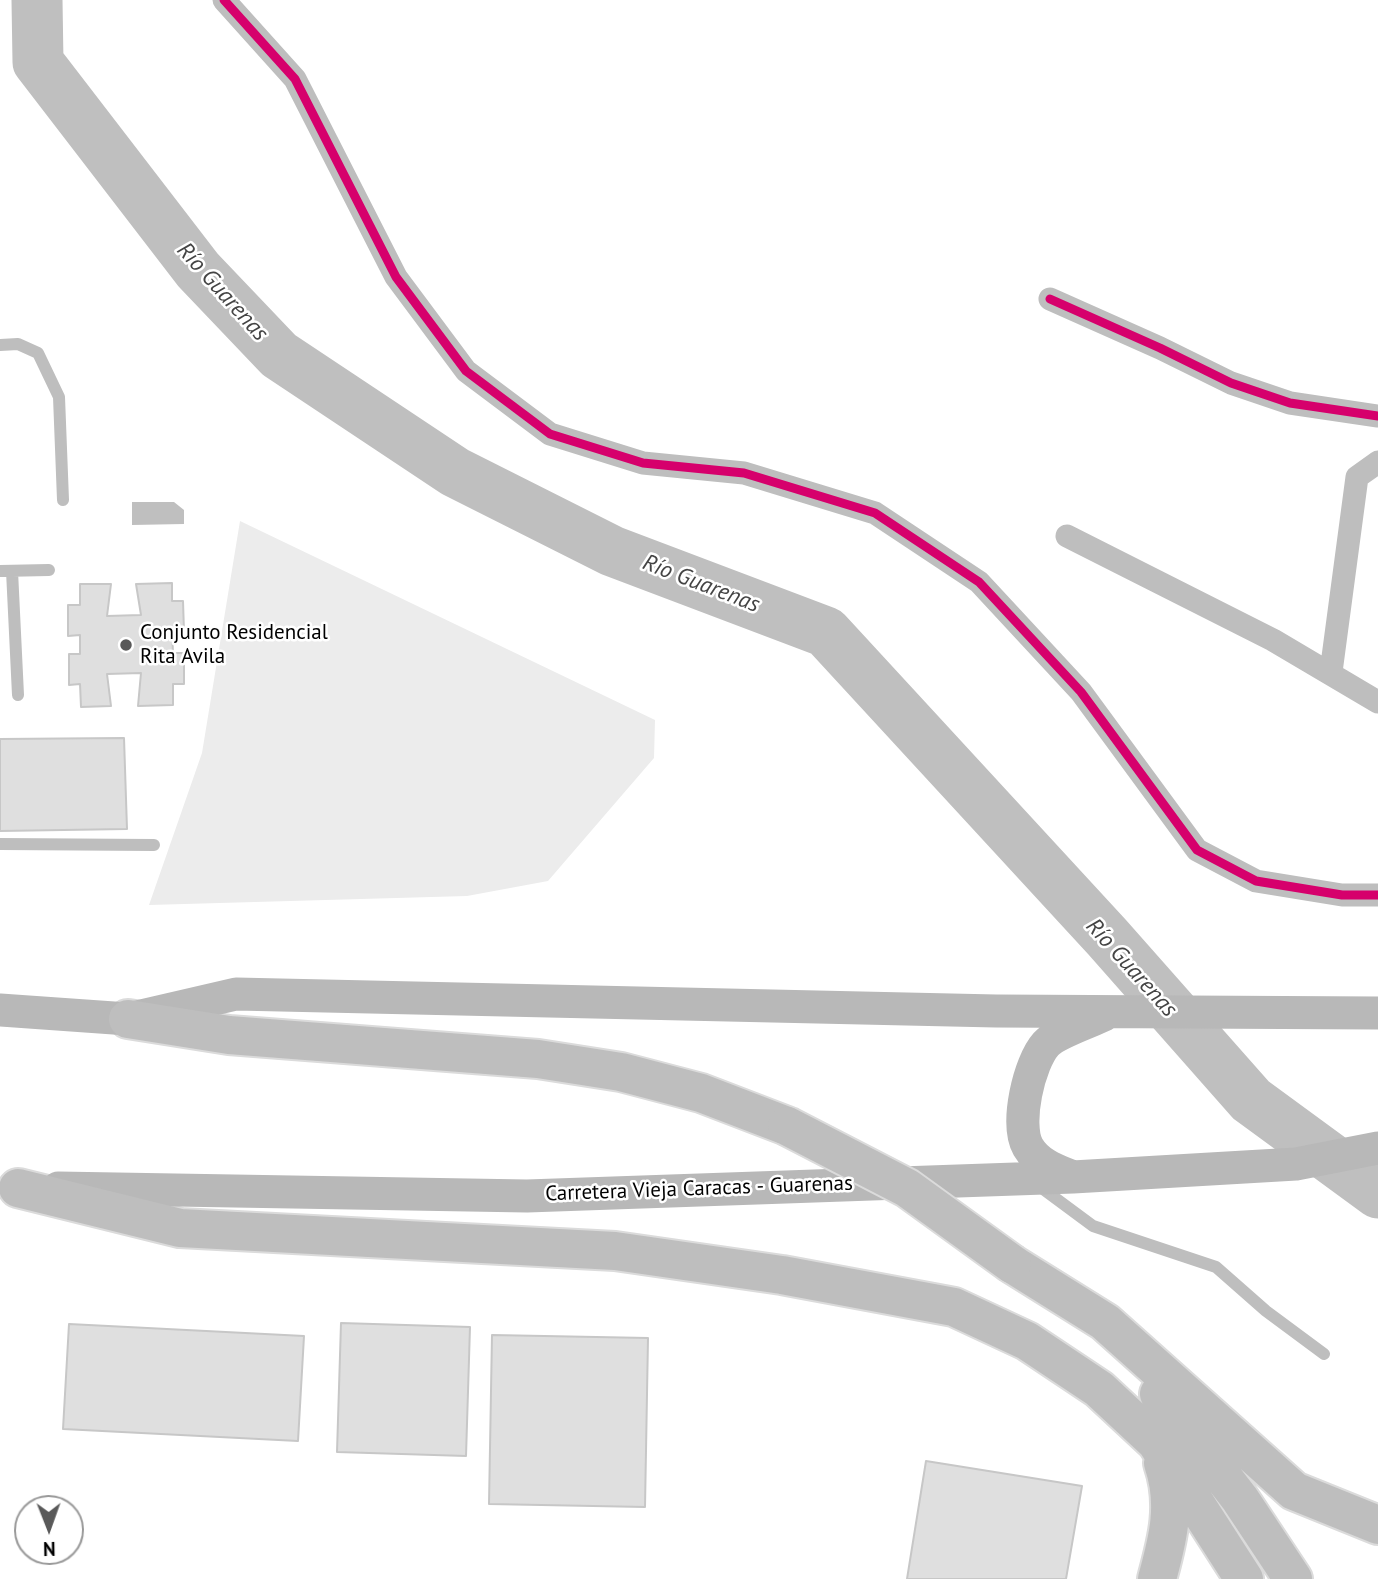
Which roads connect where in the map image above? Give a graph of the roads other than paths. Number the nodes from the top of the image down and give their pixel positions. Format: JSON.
{"nodes":[{"id":1,"x":225,"y":0,"type":"edge"},
{"id":2,"x":1050,"y":299,"type":"dead end"},
{"id":3,"x":0,"y":345,"type":"edge"},
{"id":4,"x":1378,"y":416,"type":"edge"},
{"id":5,"x":1378,"y":462,"type":"edge"},
{"id":6,"x":63,"y":500,"type":"dead end"},
{"id":7,"x":1067,"y":536,"type":"dead end"},
{"id":8,"x":50,"y":570,"type":"dead end"},
{"id":9,"x":6,"y":571,"type":"edge"},
{"id":10,"x":1331,"y":672,"type":"junction"},
{"id":11,"x":18,"y":695,"type":"dead end"},
{"id":12,"x":1378,"y":702,"type":"edge"},
{"id":13,"x":0,"y":844,"type":"edge"},
{"id":14,"x":153,"y":845,"type":"dead end"},
{"id":15,"x":1378,"y":895,"type":"edge"},
{"id":16,"x":0,"y":1010,"type":"edge"},
{"id":17,"x":1110,"y":1012,"type":"junction"},
{"id":18,"x":1371,"y":1013,"type":"edge"},
{"id":19,"x":128,"y":1019,"type":"junction"},
{"id":20,"x":1378,"y":1148,"type":"edge"},
{"id":21,"x":1073,"y":1177,"type":"junction"},
{"id":22,"x":1027,"y":1178,"type":"junction"},
{"id":23,"x":9,"y":1188,"type":"edge"},
{"id":24,"x":1105,"y":1322,"type":"junction"},
{"id":25,"x":1324,"y":1354,"type":"dead end"},
{"id":26,"x":1156,"y":1442,"type":"junction"},
{"id":27,"x":1378,"y":1525,"type":"edge"},
{"id":28,"x":1157,"y":1579,"type":"edge"},
{"id":29,"x":1244,"y":1579,"type":"edge"},
{"id":30,"x":1293,"y":1579,"type":"edge"}],
"edges":[{"from":1,"to":15,"type":"street"},
{"from":2,"to":4,"type":"street"},
{"from":3,"to":6,"type":"lane"},
{"from":5,"to":10,"type":"street"},
{"from":7,"to":10,"type":"street"},
{"from":8,"to":9,"type":"lane"},
{"from":9,"to":11,"type":"lane"},
{"from":10,"to":12,"type":"street"},
{"from":13,"to":14,"type":"lane"},
{"from":16,"to":19,"type":"main road"},
{"from":17,"to":18,"type":"main road"},
{"from":17,"to":19,"type":"main road"},
{"from":17,"to":21,"type":"main road"},
{"from":19,"to":24,"type":"highway","bridge":true},
{"from":20,"to":21,"type":"main road","name":"Carretera Vieja Caracas - Guarenas"},
{"from":21,"to":22,"type":"main road","name":"Carretera Vieja Caracas - Guarenas"},
{"from":22,"to":23,"type":"main road","name":"Carretera Vieja Caracas - Guarenas"},
{"from":22,"to":25,"type":"lane"},
{"from":23,"to":26,"type":"highway"},
{"from":24,"to":27,"type":"highway"},
{"from":24,"to":30,"type":"highway"},
{"from":26,"to":28,"type":"highway"},
{"from":26,"to":29,"type":"highway"}]}
